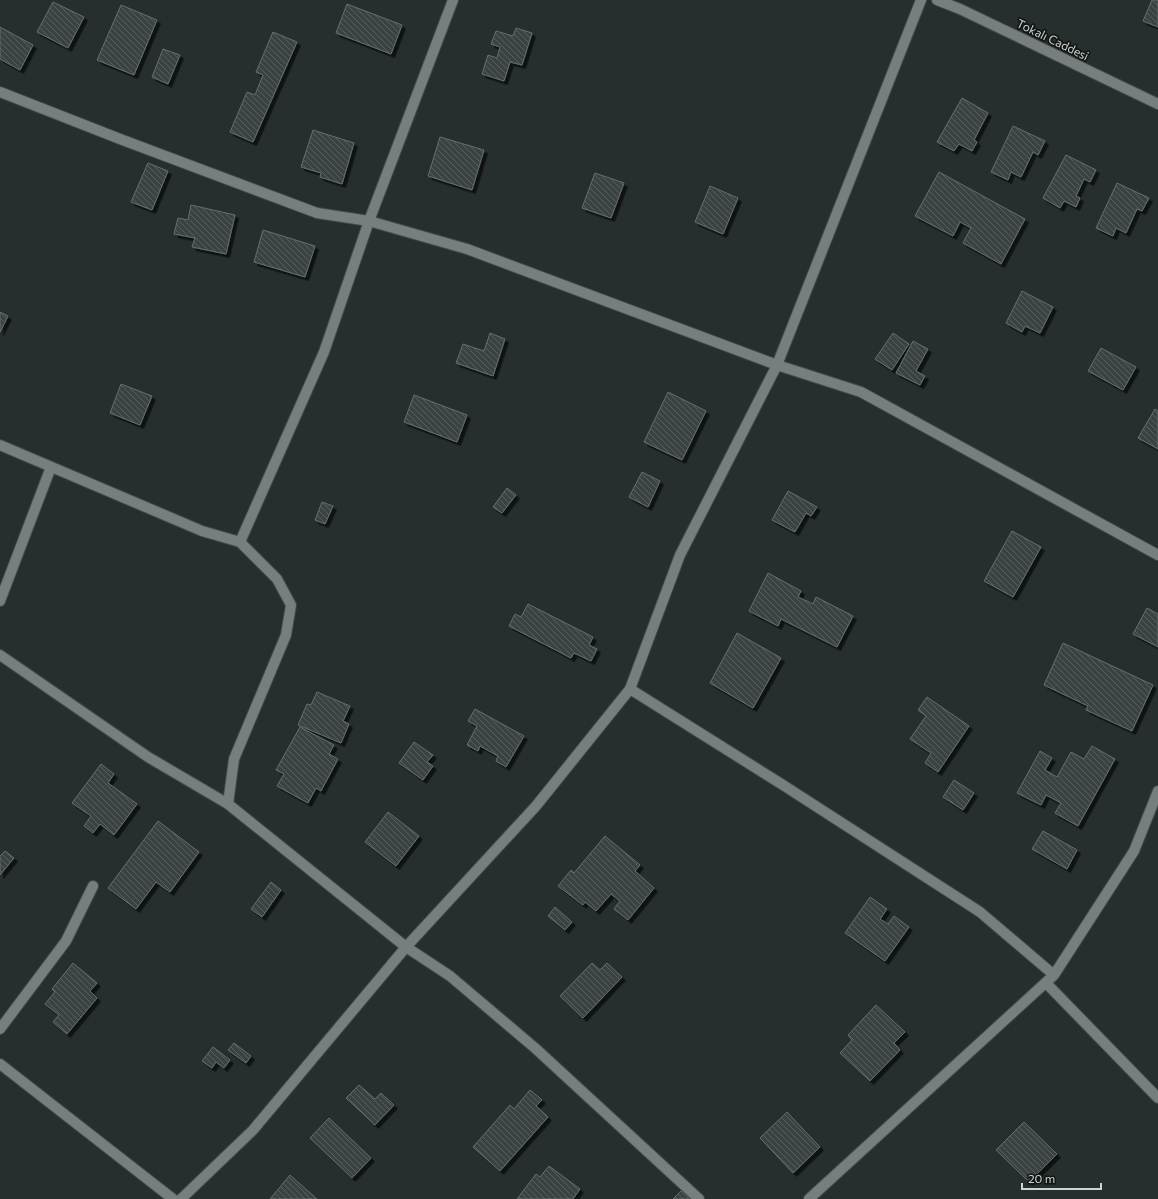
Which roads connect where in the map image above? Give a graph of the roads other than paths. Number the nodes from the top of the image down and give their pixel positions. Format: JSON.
{"nodes":[{"id":1,"x":453,"y":0,"type":"edge"},
{"id":2,"x":921,"y":0,"type":"edge"},
{"id":3,"x":937,"y":0,"type":"edge"},
{"id":4,"x":0,"y":92,"type":"edge"},
{"id":5,"x":1158,"y":104,"type":"edge"},
{"id":6,"x":369,"y":221,"type":"junction"},
{"id":7,"x":777,"y":364,"type":"junction"},
{"id":8,"x":0,"y":445,"type":"edge"},
{"id":9,"x":51,"y":467,"type":"junction"},
{"id":10,"x":240,"y":542,"type":"junction"},
{"id":11,"x":1158,"y":555,"type":"edge"},
{"id":12,"x":0,"y":601,"type":"edge"},
{"id":13,"x":0,"y":655,"type":"edge"},
{"id":14,"x":630,"y":689,"type":"junction"},
{"id":15,"x":1158,"y":791,"type":"edge"},
{"id":16,"x":228,"y":804,"type":"junction"},
{"id":17,"x":93,"y":886,"type":"dead end"},
{"id":18,"x":406,"y":947,"type":"junction"},
{"id":19,"x":1054,"y":975,"type":"junction"},
{"id":20,"x":1046,"y":983,"type":"junction"},
{"id":21,"x":0,"y":1029,"type":"edge"},
{"id":22,"x":0,"y":1064,"type":"edge"},
{"id":23,"x":1158,"y":1098,"type":"edge"},
{"id":24,"x":173,"y":1199,"type":"edge"},
{"id":25,"x":181,"y":1199,"type":"edge"},
{"id":26,"x":699,"y":1199,"type":"edge"},
{"id":27,"x":809,"y":1199,"type":"edge"}],
"edges":[{"from":1,"to":6,"type":"street"},
{"from":2,"to":7,"type":"street"},
{"from":3,"to":5,"type":"street","name":"Tokalı Caddesi"},
{"from":4,"to":6,"type":"street"},
{"from":6,"to":7,"type":"street"},
{"from":6,"to":10,"type":"street"},
{"from":7,"to":11,"type":"street"},
{"from":7,"to":14,"type":"street"},
{"from":8,"to":9,"type":"street"},
{"from":9,"to":10,"type":"street"},
{"from":9,"to":12,"type":"street"},
{"from":10,"to":16,"type":"street"},
{"from":13,"to":16,"type":"street"},
{"from":14,"to":18,"type":"street"},
{"from":14,"to":19,"type":"street"},
{"from":15,"to":19,"type":"street"},
{"from":16,"to":18,"type":"street"},
{"from":17,"to":21,"type":"street"},
{"from":18,"to":25,"type":"street"},
{"from":18,"to":26,"type":"street"},
{"from":19,"to":20,"type":"street"},
{"from":20,"to":23,"type":"street"},
{"from":20,"to":27,"type":"street"},
{"from":22,"to":24,"type":"street"}]}
